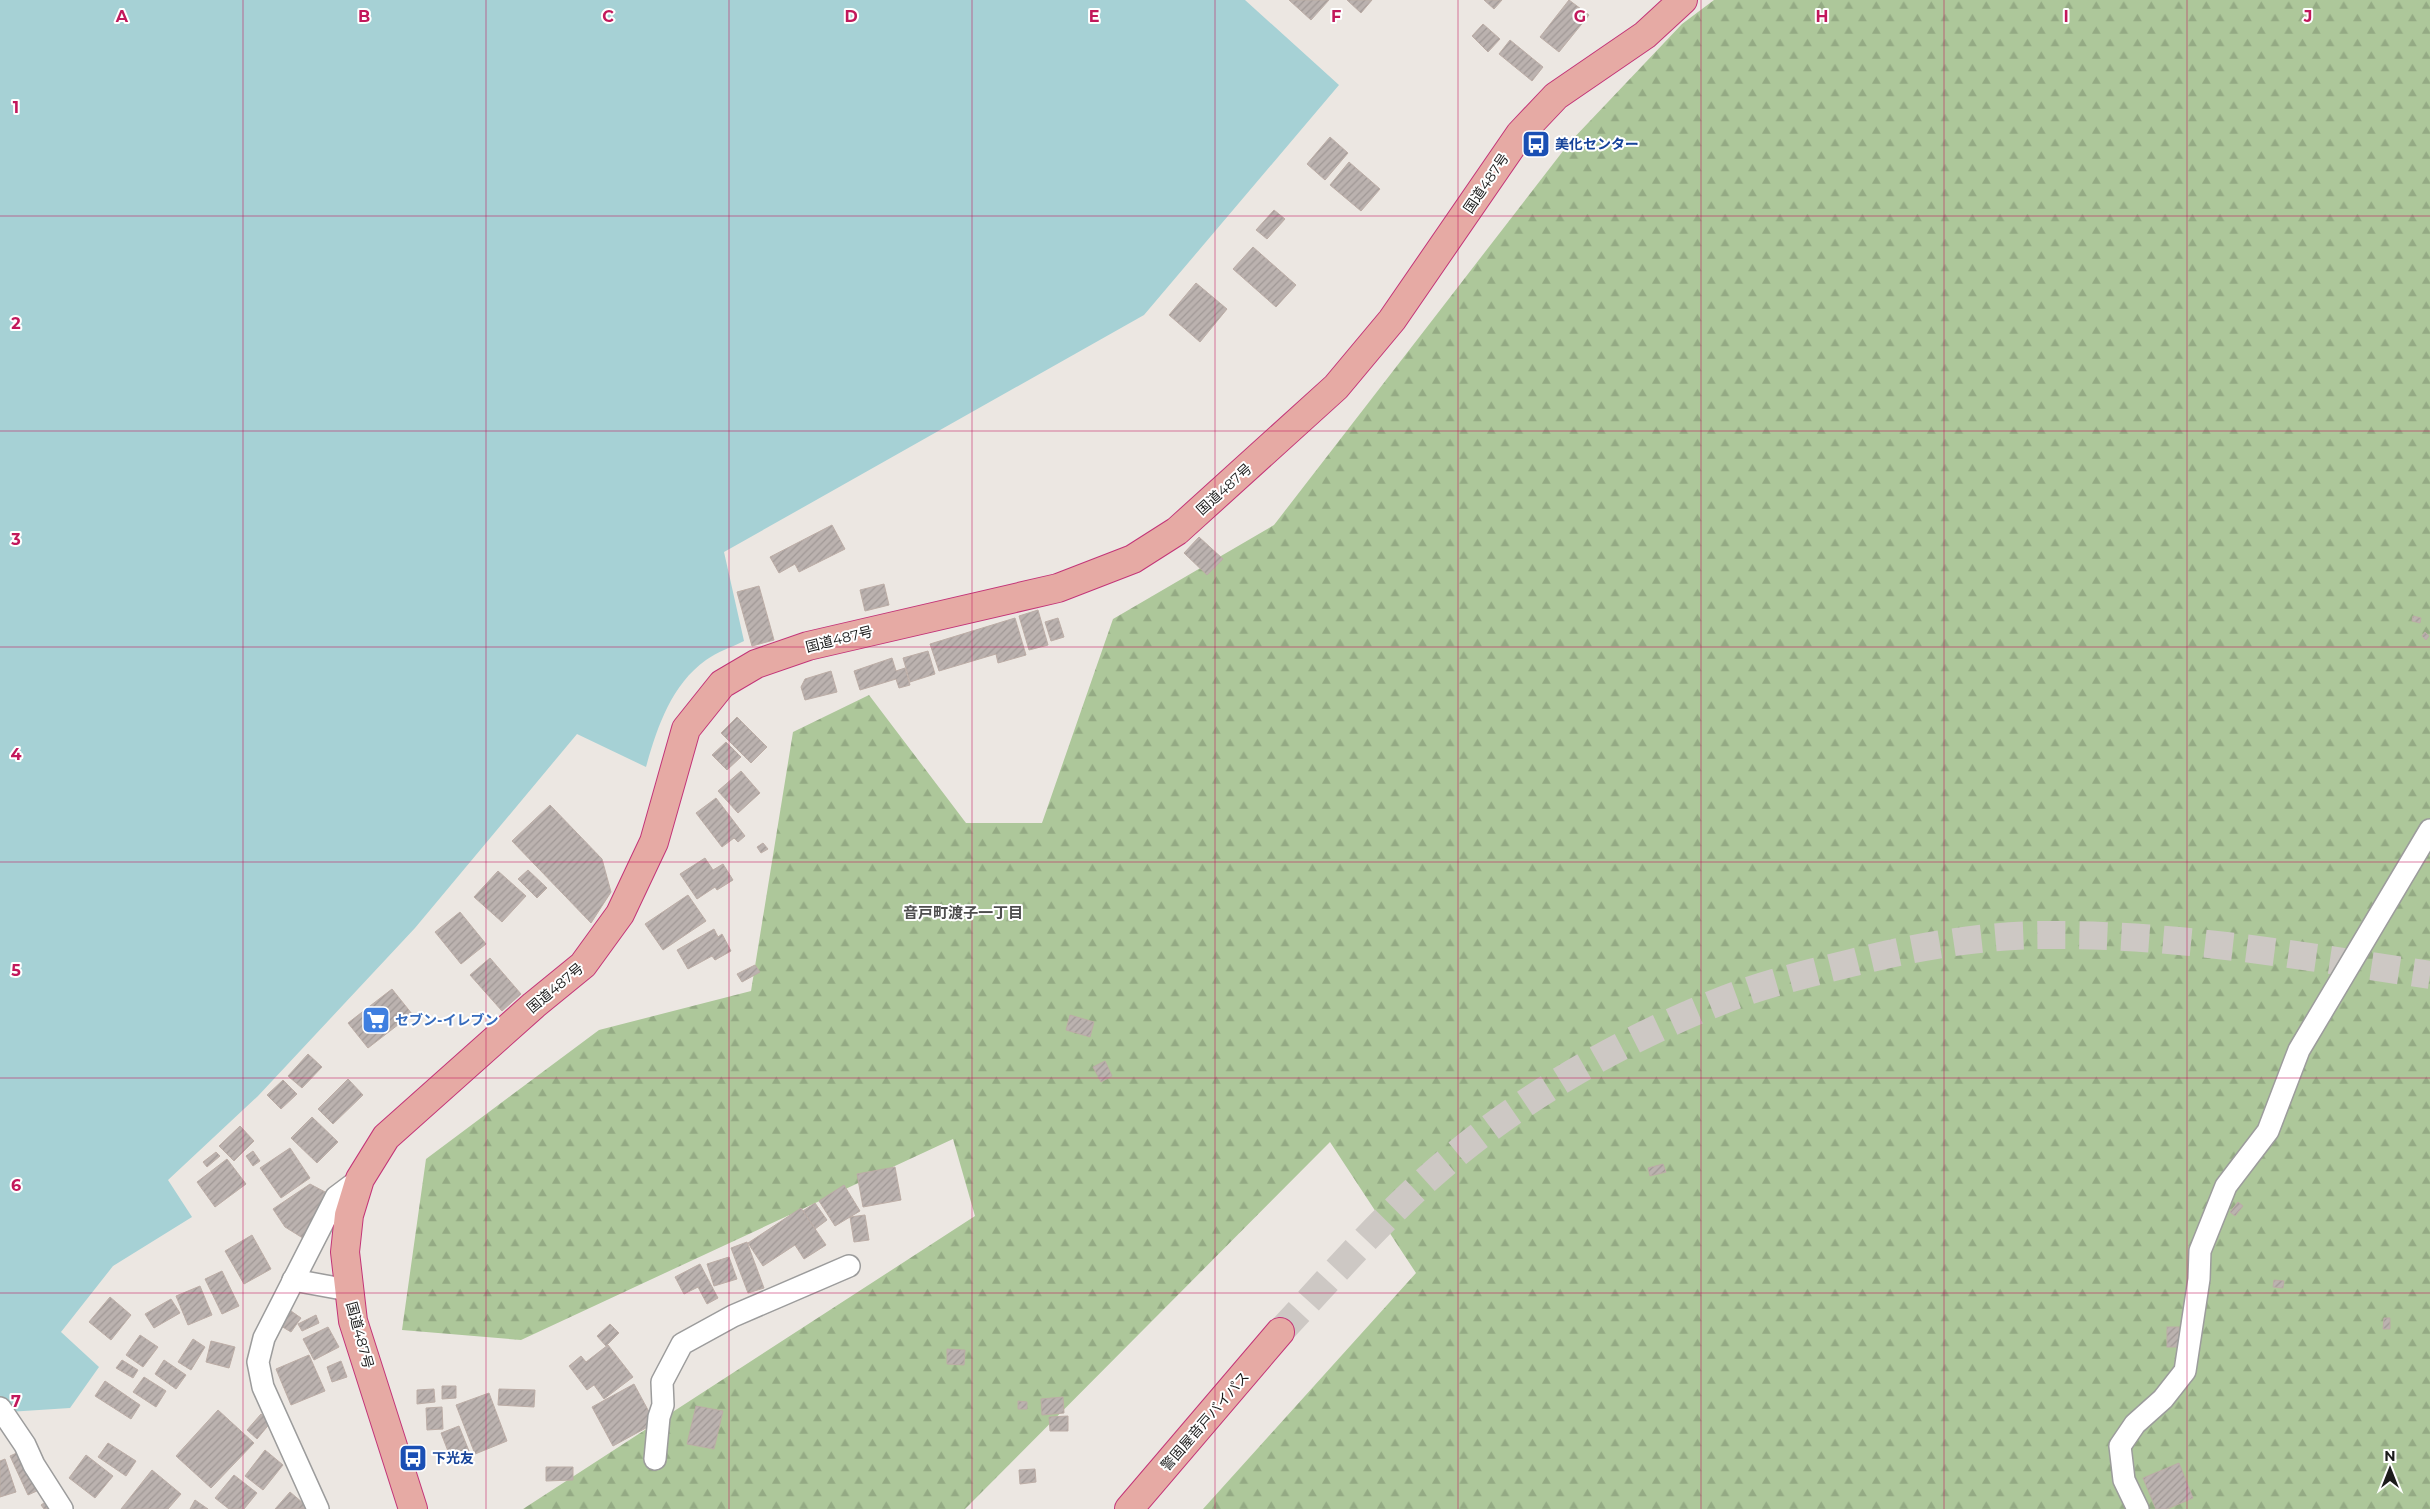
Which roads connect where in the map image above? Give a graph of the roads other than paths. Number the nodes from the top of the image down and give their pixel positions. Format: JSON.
{"nodes":[{"id":1,"x":1683,"y":0,"type":"edge"},
{"id":2,"x":2430,"y":830,"type":"edge"},
{"id":3,"x":360,"y":1179,"type":"junction"},
{"id":4,"x":849,"y":1266,"type":"dead end"},
{"id":5,"x":294,"y":1280,"type":"junction"},
{"id":6,"x":348,"y":1290,"type":"junction"},
{"id":7,"x":1280,"y":1332,"type":"tunnel mouth"},
{"id":8,"x":0,"y":1408,"type":"edge"},
{"id":9,"x":655,"y":1459,"type":"dead end"},
{"id":10,"x":62,"y":1509,"type":"edge"},
{"id":11,"x":318,"y":1509,"type":"edge"},
{"id":12,"x":413,"y":1509,"type":"edge"},
{"id":13,"x":1129,"y":1509,"type":"edge"},
{"id":14,"x":2138,"y":1509,"type":"edge"}],
"edges":[{"from":1,"to":3,"type":"highway","name":"国道487号"},
{"from":2,"to":14,"type":"street"},
{"from":3,"to":5,"type":"street"},
{"from":3,"to":6,"type":"highway","name":"国道487号"},
{"from":4,"to":9,"type":"street"},
{"from":5,"to":6,"type":"street"},
{"from":5,"to":11,"type":"street"},
{"from":6,"to":12,"type":"highway","name":"国道487号"},
{"from":7,"to":13,"type":"highway","name":"警固屋音戸バイパス"},
{"from":8,"to":10,"type":"street"}]}
